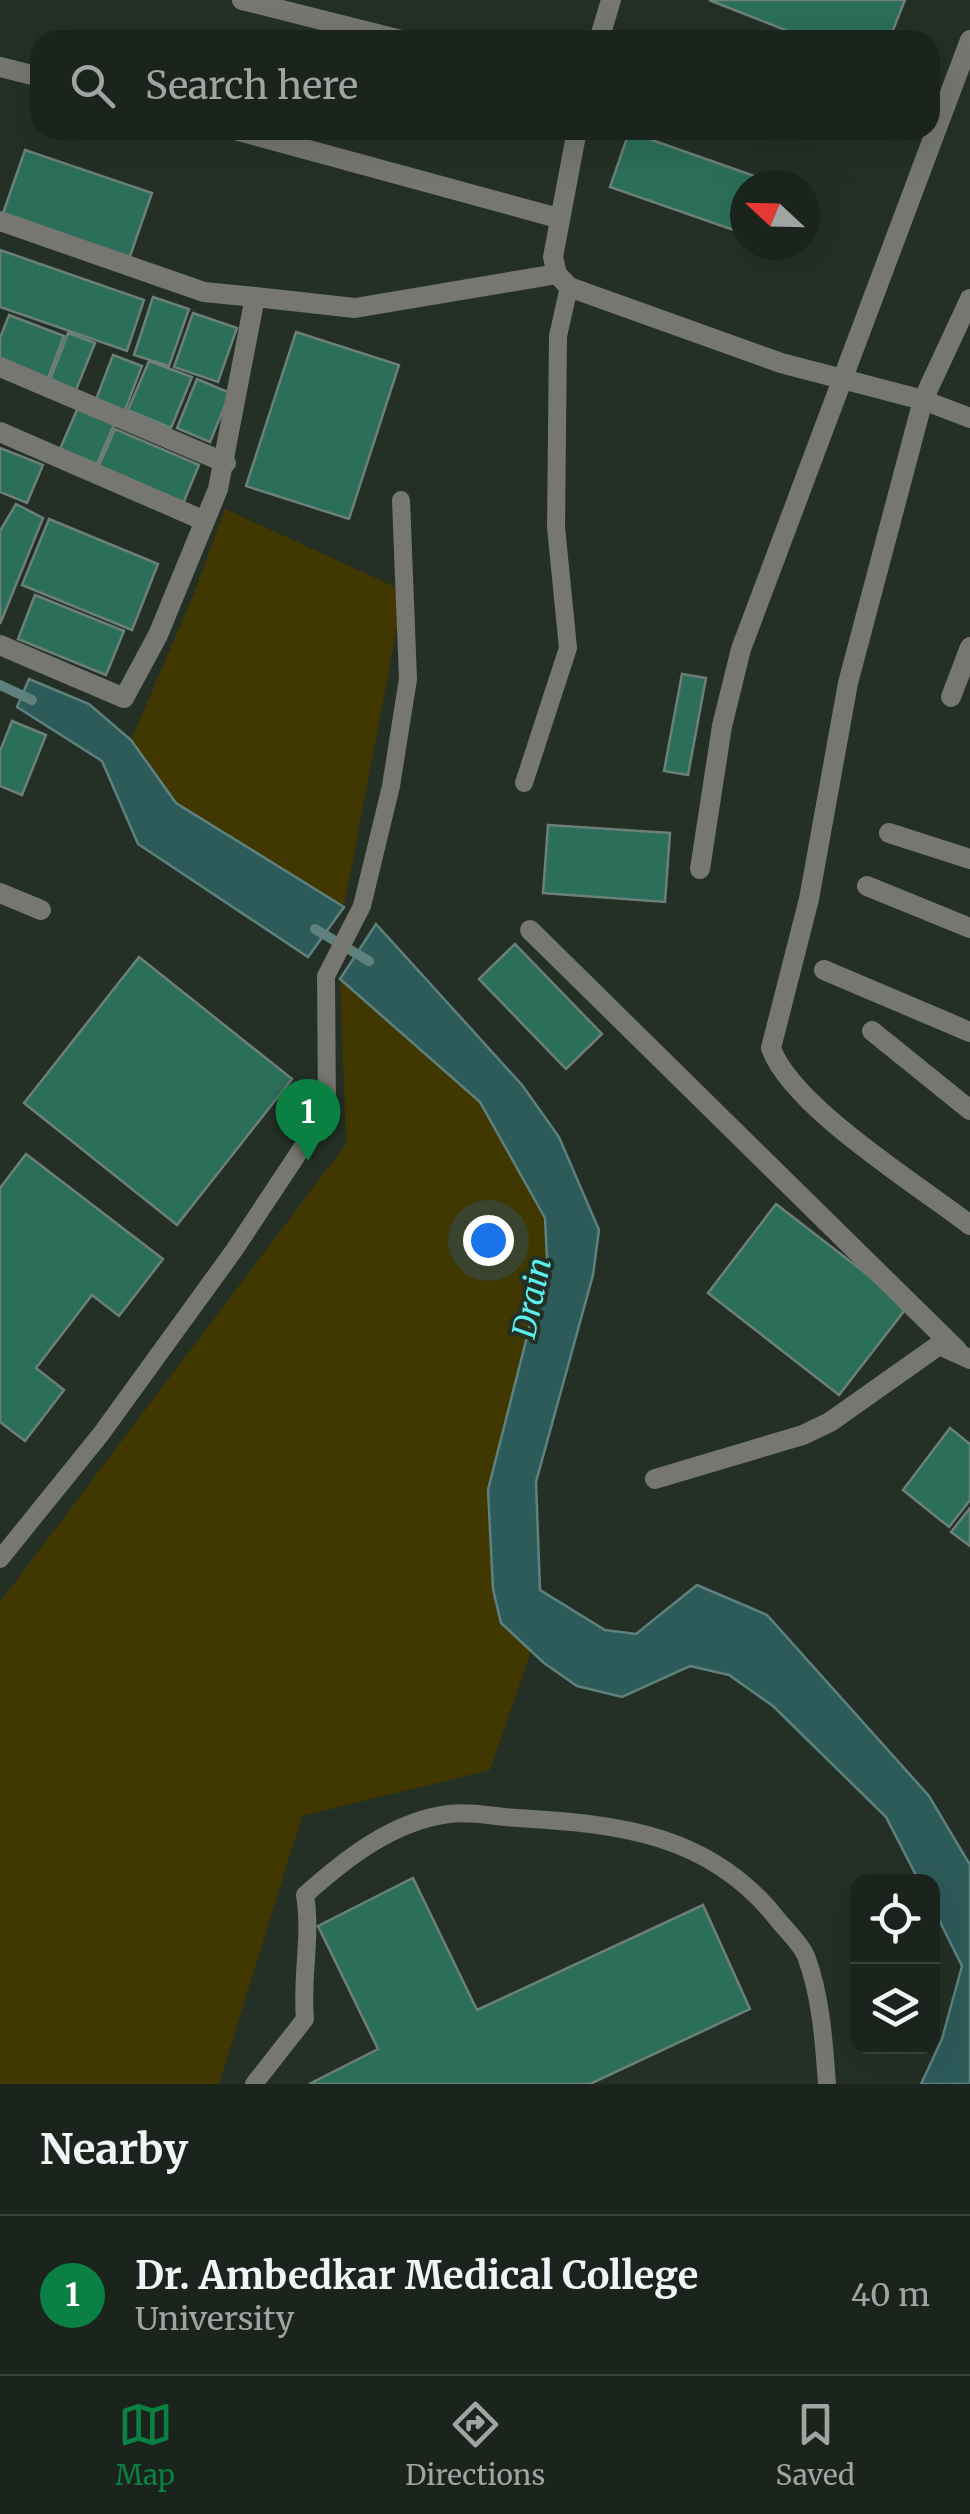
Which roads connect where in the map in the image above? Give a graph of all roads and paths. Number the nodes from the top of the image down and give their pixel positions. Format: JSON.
{"nodes":[{"id":1,"x":242,"y":0,"type":"edge"},
{"id":2,"x":611,"y":0,"type":"edge"},
{"id":3,"x":360,"y":30,"type":"edge"},
{"id":4,"x":603,"y":30,"type":"edge"},
{"id":5,"x":970,"y":40,"type":"edge"},
{"id":6,"x":0,"y":68,"type":"edge"},
{"id":7,"x":30,"y":75,"type":"edge"},
{"id":8,"x":940,"y":119,"type":"edge"},
{"id":9,"x":272,"y":140,"type":"edge"},
{"id":10,"x":574,"y":140,"type":"edge"},
{"id":11,"x":932,"y":140,"type":"edge"},
{"id":12,"x":558,"y":218,"type":"junction"},
{"id":13,"x":0,"y":221,"type":"edge"},
{"id":14,"x":563,"y":280,"type":"junction"},
{"id":15,"x":255,"y":297,"type":"junction"},
{"id":16,"x":970,"y":299,"type":"edge"},
{"id":17,"x":0,"y":367,"type":"edge"},
{"id":18,"x":842,"y":378,"type":"junction"},
{"id":19,"x":923,"y":400,"type":"junction"},
{"id":20,"x":970,"y":418,"type":"edge"},
{"id":21,"x":0,"y":432,"type":"edge"},
{"id":22,"x":226,"y":462,"type":"junction"},
{"id":23,"x":401,"y":500,"type":"dead end"},
{"id":24,"x":205,"y":521,"type":"junction"},
{"id":25,"x":0,"y":645,"type":"edge"},
{"id":26,"x":970,"y":647,"type":"edge"},
{"id":27,"x":951,"y":698,"type":"dead end"},
{"id":28,"x":524,"y":784,"type":"dead end"},
{"id":29,"x":889,"y":833,"type":"dead end"},
{"id":30,"x":970,"y":858,"type":"edge"},
{"id":31,"x":700,"y":869,"type":"dead end"},
{"id":32,"x":867,"y":886,"type":"dead end"},
{"id":33,"x":0,"y":893,"type":"edge"},
{"id":34,"x":41,"y":910,"type":"dead end"},
{"id":35,"x":970,"y":928,"type":"edge"},
{"id":36,"x":530,"y":930,"type":"dead end"},
{"id":37,"x":824,"y":970,"type":"dead end"},
{"id":38,"x":872,"y":1032,"type":"dead end"},
{"id":39,"x":970,"y":1032,"type":"edge"},
{"id":40,"x":970,"y":1110,"type":"edge"},
{"id":41,"x":970,"y":1225,"type":"edge"},
{"id":42,"x":964,"y":1355,"type":"edge"},
{"id":43,"x":655,"y":1479,"type":"dead end"},
{"id":44,"x":0,"y":1558,"type":"edge"},
{"id":45,"x":254,"y":2084,"type":"edge"},
{"id":46,"x":828,"y":2084,"type":"edge"}],
"edges":[{"from":1,"to":3,"type":"street"},
{"from":2,"to":4,"type":"street"},
{"from":5,"to":8,"type":"street"},
{"from":6,"to":7,"type":"street"},
{"from":9,"to":12,"type":"street"},
{"from":10,"to":12,"type":"street"},
{"from":11,"to":18,"type":"street"},
{"from":12,"to":14,"type":"street"},
{"from":13,"to":15,"type":"street"},
{"from":14,"to":15,"type":"street"},
{"from":14,"to":18,"type":"street"},
{"from":14,"to":28,"type":"lane"},
{"from":15,"to":22,"type":"street"},
{"from":16,"to":19,"type":"street"},
{"from":17,"to":22,"type":"street"},
{"from":18,"to":19,"type":"street"},
{"from":18,"to":31,"type":"street"},
{"from":19,"to":20,"type":"street"},
{"from":19,"to":41,"type":"street"},
{"from":21,"to":24,"type":"street"},
{"from":22,"to":24,"type":"street"},
{"from":23,"to":44,"type":"lane"},
{"from":24,"to":25,"type":"street"},
{"from":26,"to":27,"type":"street"},
{"from":29,"to":30,"type":"street"},
{"from":32,"to":35,"type":"street"},
{"from":33,"to":34,"type":"street"},
{"from":36,"to":42,"type":"street"},
{"from":37,"to":39,"type":"street"},
{"from":38,"to":40,"type":"street"},
{"from":42,"to":43,"type":"street"},
{"from":45,"to":46,"type":"lane"}]}
